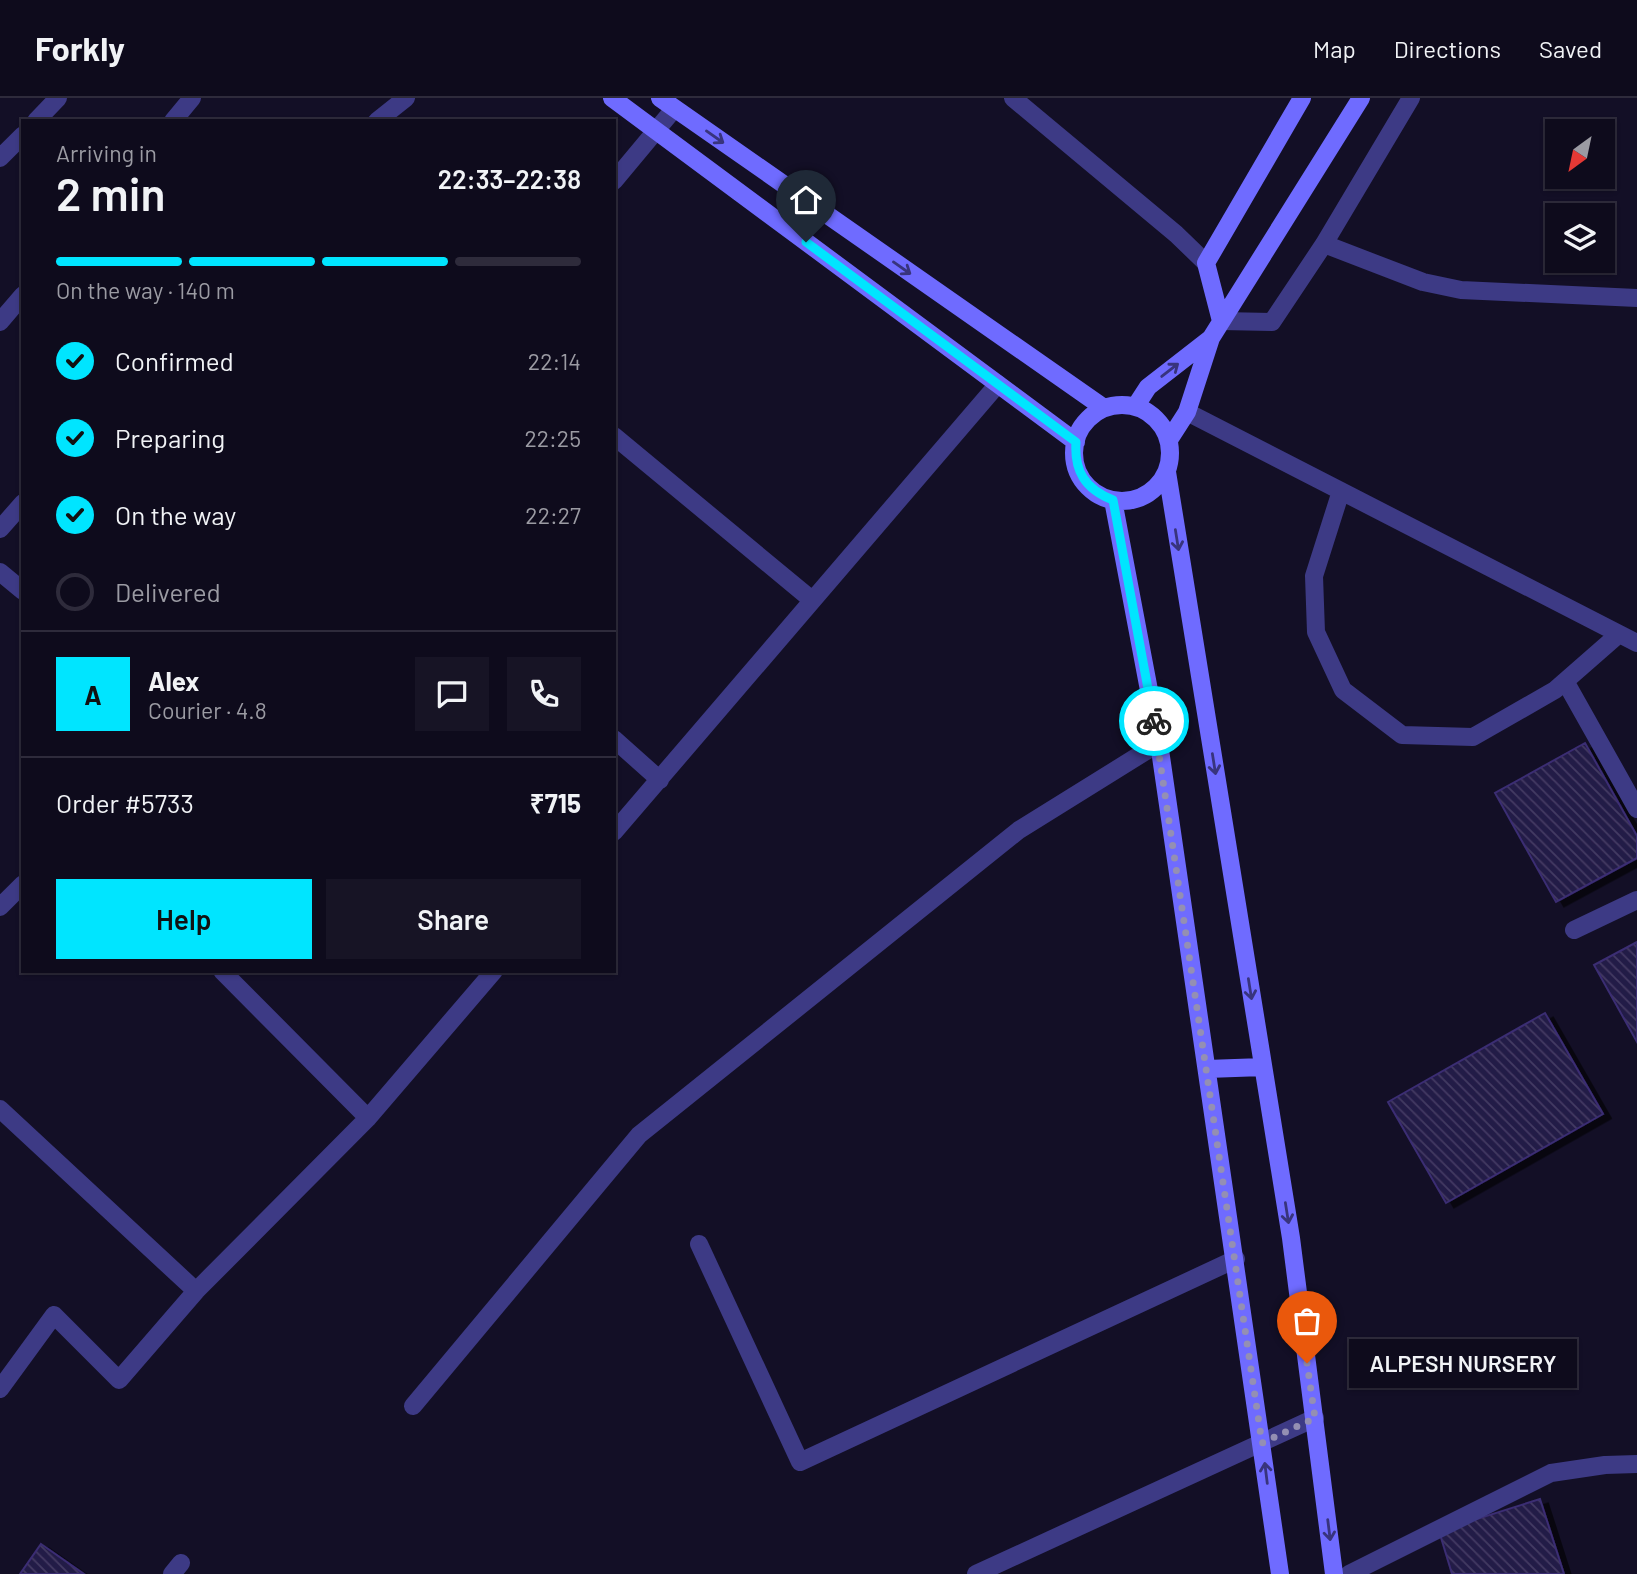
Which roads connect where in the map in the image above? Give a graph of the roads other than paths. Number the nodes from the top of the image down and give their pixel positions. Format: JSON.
{"nodes":[{"id":1,"x":58,"y":98,"type":"edge"},
{"id":2,"x":192,"y":98,"type":"edge"},
{"id":3,"x":406,"y":98,"type":"edge"},
{"id":4,"x":612,"y":98,"type":"edge"},
{"id":5,"x":1013,"y":98,"type":"edge"},
{"id":6,"x":1301,"y":98,"type":"edge"},
{"id":7,"x":1361,"y":98,"type":"edge"},
{"id":8,"x":1411,"y":98,"type":"edge"},
{"id":9,"x":667,"y":103,"type":"edge"},
{"id":10,"x":38,"y":119,"type":"edge"},
{"id":11,"x":175,"y":119,"type":"edge"},
{"id":12,"x":380,"y":119,"type":"edge"},
{"id":13,"x":656,"y":131,"type":"junction"},
{"id":14,"x":21,"y":137,"type":"edge"},
{"id":15,"x":0,"y":159,"type":"edge"},
{"id":16,"x":616,"y":179,"type":"edge"},
{"id":17,"x":1324,"y":244,"type":"junction"},
{"id":18,"x":1206,"y":263,"type":"junction"},
{"id":19,"x":21,"y":297,"type":"edge"},
{"id":20,"x":1637,"y":298,"type":"edge"},
{"id":21,"x":1221,"y":321,"type":"junction"},
{"id":22,"x":0,"y":322,"type":"edge"},
{"id":23,"x":1211,"y":338,"type":"junction"},
{"id":24,"x":998,"y":384,"type":"junction"},
{"id":25,"x":1135,"y":407,"type":"junction"},
{"id":26,"x":1104,"y":408,"type":"junction"},
{"id":27,"x":1187,"y":412,"type":"junction"},
{"id":28,"x":616,"y":438,"type":"edge"},
{"id":29,"x":1169,"y":440,"type":"junction"},
{"id":30,"x":1076,"y":442,"type":"junction"},
{"id":31,"x":1167,"y":472,"type":"junction"},
{"id":32,"x":1341,"y":491,"type":"junction"},
{"id":33,"x":1113,"y":500,"type":"junction"},
{"id":34,"x":21,"y":505,"type":"edge"},
{"id":35,"x":0,"y":530,"type":"edge"},
{"id":36,"x":0,"y":572,"type":"edge"},
{"id":37,"x":21,"y":589,"type":"edge"},
{"id":38,"x":812,"y":600,"type":"junction"},
{"id":39,"x":1619,"y":634,"type":"junction"},
{"id":40,"x":1637,"y":643,"type":"edge"},
{"id":41,"x":1566,"y":681,"type":"junction"},
{"id":42,"x":616,"y":741,"type":"edge"},
{"id":43,"x":1158,"y":743,"type":"junction"},
{"id":44,"x":660,"y":779,"type":"junction"},
{"id":45,"x":1637,"y":808,"type":"edge"},
{"id":46,"x":616,"y":830,"type":"edge"},
{"id":47,"x":21,"y":886,"type":"edge"},
{"id":48,"x":1637,"y":900,"type":"edge"},
{"id":49,"x":0,"y":907,"type":"edge"},
{"id":50,"x":1574,"y":930,"type":"dead end"},
{"id":51,"x":224,"y":973,"type":"edge"},
{"id":52,"x":492,"y":973,"type":"edge"},
{"id":53,"x":1263,"y":1067,"type":"junction"},
{"id":54,"x":1207,"y":1069,"type":"junction"},
{"id":55,"x":0,"y":1109,"type":"edge"},
{"id":56,"x":368,"y":1118,"type":"junction"},
{"id":57,"x":699,"y":1244,"type":"dead end"},
{"id":58,"x":1236,"y":1259,"type":"junction"},
{"id":59,"x":195,"y":1291,"type":"junction"},
{"id":60,"x":0,"y":1389,"type":"edge"},
{"id":61,"x":413,"y":1406,"type":"dead end"},
{"id":62,"x":1315,"y":1418,"type":"junction"},
{"id":63,"x":1262,"y":1443,"type":"junction"},
{"id":64,"x":1637,"y":1464,"type":"edge"},
{"id":65,"x":976,"y":1574,"type":"edge"},
{"id":66,"x":1280,"y":1574,"type":"edge"},
{"id":67,"x":1334,"y":1574,"type":"edge"},
{"id":68,"x":1349,"y":1574,"type":"edge"}],
"edges":[{"from":1,"to":10,"type":"street"},
{"from":2,"to":11,"type":"street"},
{"from":3,"to":12,"type":"street"},
{"from":4,"to":13,"type":"street"},
{"from":5,"to":18,"type":"street"},
{"from":6,"to":18,"type":"street"},
{"from":7,"to":21,"type":"street"},
{"from":8,"to":17,"type":"street"},
{"from":9,"to":13,"type":"street"},
{"from":9,"to":26,"type":"street","one_way":true},
{"from":13,"to":16,"type":"street"},
{"from":13,"to":24,"type":"street"},
{"from":14,"to":15,"type":"street"},
{"from":17,"to":20,"type":"street"},
{"from":17,"to":21,"type":"street"},
{"from":18,"to":21,"type":"street"},
{"from":19,"to":22,"type":"street"},
{"from":21,"to":23,"type":"street"},
{"from":25,"to":23,"type":"street","one_way":true},
{"from":23,"to":27,"type":"street"},
{"from":24,"to":30,"type":"street"},
{"from":24,"to":38,"type":"street"},
{"from":25,"to":26,"type":"street"},
{"from":25,"to":29,"type":"street"},
{"from":26,"to":30,"type":"street"},
{"from":27,"to":29,"type":"street"},
{"from":27,"to":32,"type":"street"},
{"from":28,"to":38,"type":"street"},
{"from":29,"to":31,"type":"street"},
{"from":30,"to":33,"type":"street"},
{"from":31,"to":33,"type":"street"},
{"from":31,"to":53,"type":"street","one_way":true},
{"from":32,"to":39,"type":"street"},
{"from":32,"to":41,"type":"street"},
{"from":33,"to":43,"type":"street"},
{"from":34,"to":35,"type":"street"},
{"from":36,"to":37,"type":"street"},
{"from":38,"to":44,"type":"street"},
{"from":39,"to":40,"type":"street"},
{"from":39,"to":41,"type":"street"},
{"from":41,"to":45,"type":"street"},
{"from":42,"to":44,"type":"street"},
{"from":43,"to":54,"type":"street"},
{"from":43,"to":61,"type":"street"},
{"from":44,"to":46,"type":"street"},
{"from":47,"to":49,"type":"street"},
{"from":48,"to":50,"type":"street"},
{"from":51,"to":56,"type":"street"},
{"from":52,"to":56,"type":"street"},
{"from":53,"to":54,"type":"street"},
{"from":53,"to":62,"type":"street","one_way":true},
{"from":54,"to":58,"type":"street"},
{"from":55,"to":59,"type":"street"},
{"from":56,"to":59,"type":"street"},
{"from":57,"to":58,"type":"street"},
{"from":58,"to":63,"type":"street"},
{"from":59,"to":60,"type":"street"},
{"from":62,"to":63,"type":"street"},
{"from":62,"to":67,"type":"street","one_way":true},
{"from":63,"to":65,"type":"street"},
{"from":66,"to":63,"type":"street","one_way":true},
{"from":64,"to":68,"type":"street"}]}
